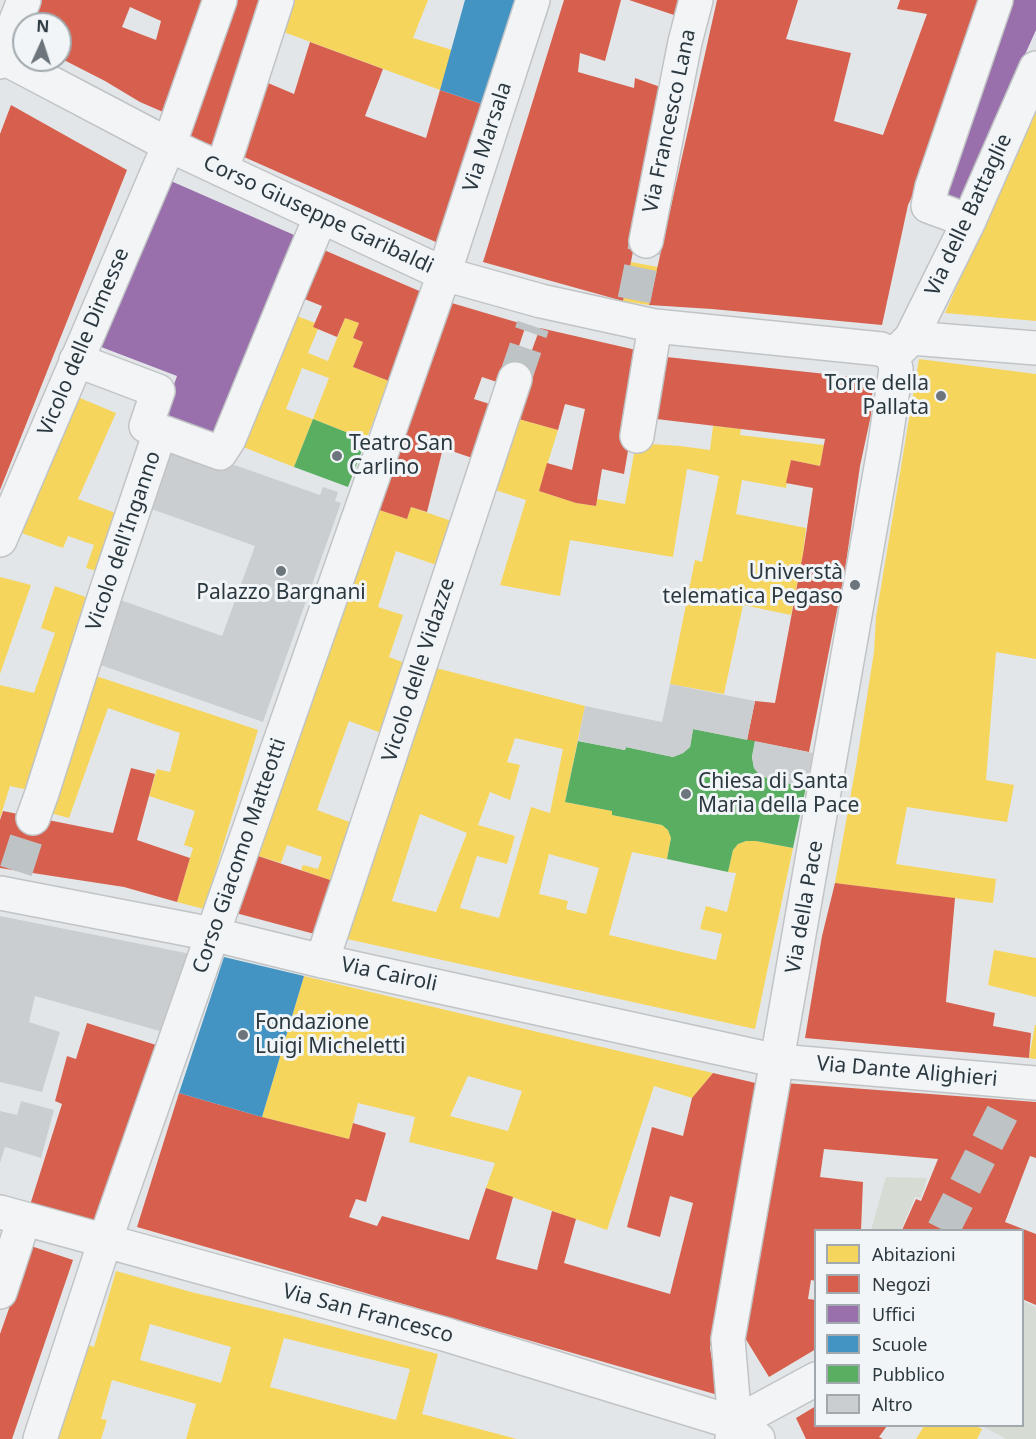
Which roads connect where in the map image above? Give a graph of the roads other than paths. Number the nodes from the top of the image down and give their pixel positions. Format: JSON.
{"nodes":[{"id":1,"x":24,"y":0,"type":"edge"},
{"id":2,"x":220,"y":0,"type":"edge"},
{"id":3,"x":277,"y":0,"type":"edge"},
{"id":4,"x":533,"y":0,"type":"edge"},
{"id":5,"x":696,"y":0,"type":"edge"},
{"id":6,"x":996,"y":0,"type":"edge"},
{"id":7,"x":1,"y":58,"type":"edge"},
{"id":8,"x":1036,"y":68,"type":"edge"},
{"id":9,"x":169,"y":145,"type":"junction"},
{"id":10,"x":222,"y":170,"type":"junction"},
{"id":11,"x":321,"y":216,"type":"junction"},
{"id":12,"x":969,"y":221,"type":"junction"},
{"id":13,"x":646,"y":241,"type":"tunnel mouth"},
{"id":14,"x":444,"y":273,"type":"junction"},
{"id":15,"x":640,"y":315,"type":"junction"},
{"id":16,"x":902,"y":347,"type":"junction"},
{"id":17,"x":1036,"y":348,"type":"edge"},
{"id":18,"x":76,"y":360,"type":"junction"},
{"id":19,"x":515,"y":379,"type":"tunnel mouth"},
{"id":20,"x":160,"y":432,"type":"junction"},
{"id":21,"x":637,"y":436,"type":"dead end"},
{"id":22,"x":0,"y":540,"type":"edge"},
{"id":23,"x":33,"y":818,"type":"tunnel mouth"},
{"id":24,"x":8,"y":886,"type":"edge"},
{"id":25,"x":212,"y":934,"type":"junction"},
{"id":26,"x":322,"y":961,"type":"junction"},
{"id":27,"x":778,"y":1061,"type":"junction"},
{"id":28,"x":1021,"y":1088,"type":"edge"},
{"id":29,"x":12,"y":1216,"type":"edge"},
{"id":30,"x":105,"y":1242,"type":"junction"},
{"id":31,"x":0,"y":1292,"type":"edge"},
{"id":32,"x":814,"y":1380,"type":"edge"},
{"id":33,"x":741,"y":1434,"type":"edge"},
{"id":34,"x":40,"y":1439,"type":"edge"}],
"edges":[{"from":1,"to":7,"type":"street"},
{"from":2,"to":9,"type":"street","name":"Vicolo delle Dimesse"},
{"from":3,"to":10,"type":"street"},
{"from":4,"to":14,"type":"street","name":"Via Marsala"},
{"from":5,"to":13,"type":"street","name":"Via Francesco Lana"},
{"from":6,"to":12,"type":"street"},
{"from":7,"to":9,"type":"street","name":"Corso Giuseppe Garibaldi"},
{"from":8,"to":12,"type":"street","name":"Via delle Battaglie"},
{"from":9,"to":10,"type":"street","name":"Corso Giuseppe Garibaldi"},
{"from":9,"to":18,"type":"street","name":"Vicolo delle Dimesse"},
{"from":10,"to":11,"type":"street","name":"Corso Giuseppe Garibaldi"},
{"from":11,"to":14,"type":"street","name":"Corso Giuseppe Garibaldi"},
{"from":11,"to":20,"type":"street","name":"Vicolo dell'Inganno"},
{"from":12,"to":16,"type":"street","name":"Via delle Battaglie"},
{"from":14,"to":15,"type":"street","name":"Corso Giuseppe Garibaldi"},
{"from":14,"to":25,"type":"street","name":"Corso Giacomo Matteotti"},
{"from":15,"to":16,"type":"street","name":"Corso Giuseppe Garibaldi"},
{"from":15,"to":21,"type":"street"},
{"from":16,"to":17,"type":"street","name":"Corso Giuseppe Garibaldi"},
{"from":16,"to":27,"type":"street","name":"Via della Pace"},
{"from":18,"to":20,"type":"street"},
{"from":18,"to":22,"type":"street","name":"Vicolo delle Dimesse"},
{"from":19,"to":26,"type":"street","name":"Vicolo delle Vidazze"},
{"from":20,"to":23,"type":"street","name":"Vicolo dell'Inganno"},
{"from":24,"to":25,"type":"street","name":"Via Cairoli"},
{"from":25,"to":26,"type":"street","name":"Via Cairoli"},
{"from":25,"to":30,"type":"street","name":"Corso Giacomo Matteotti"},
{"from":26,"to":27,"type":"street","name":"Via Cairoli"},
{"from":27,"to":28,"type":"street","name":"Via Dante Alighieri"},
{"from":27,"to":33,"type":"street","name":"Via della Pace"},
{"from":29,"to":30,"type":"street","name":"Via San Francesco"},
{"from":29,"to":31,"type":"street"},
{"from":30,"to":33,"type":"street","name":"Via San Francesco"},
{"from":30,"to":34,"type":"street","name":"Corso Giacomo Matteotti"},
{"from":32,"to":33,"type":"street"}]}
